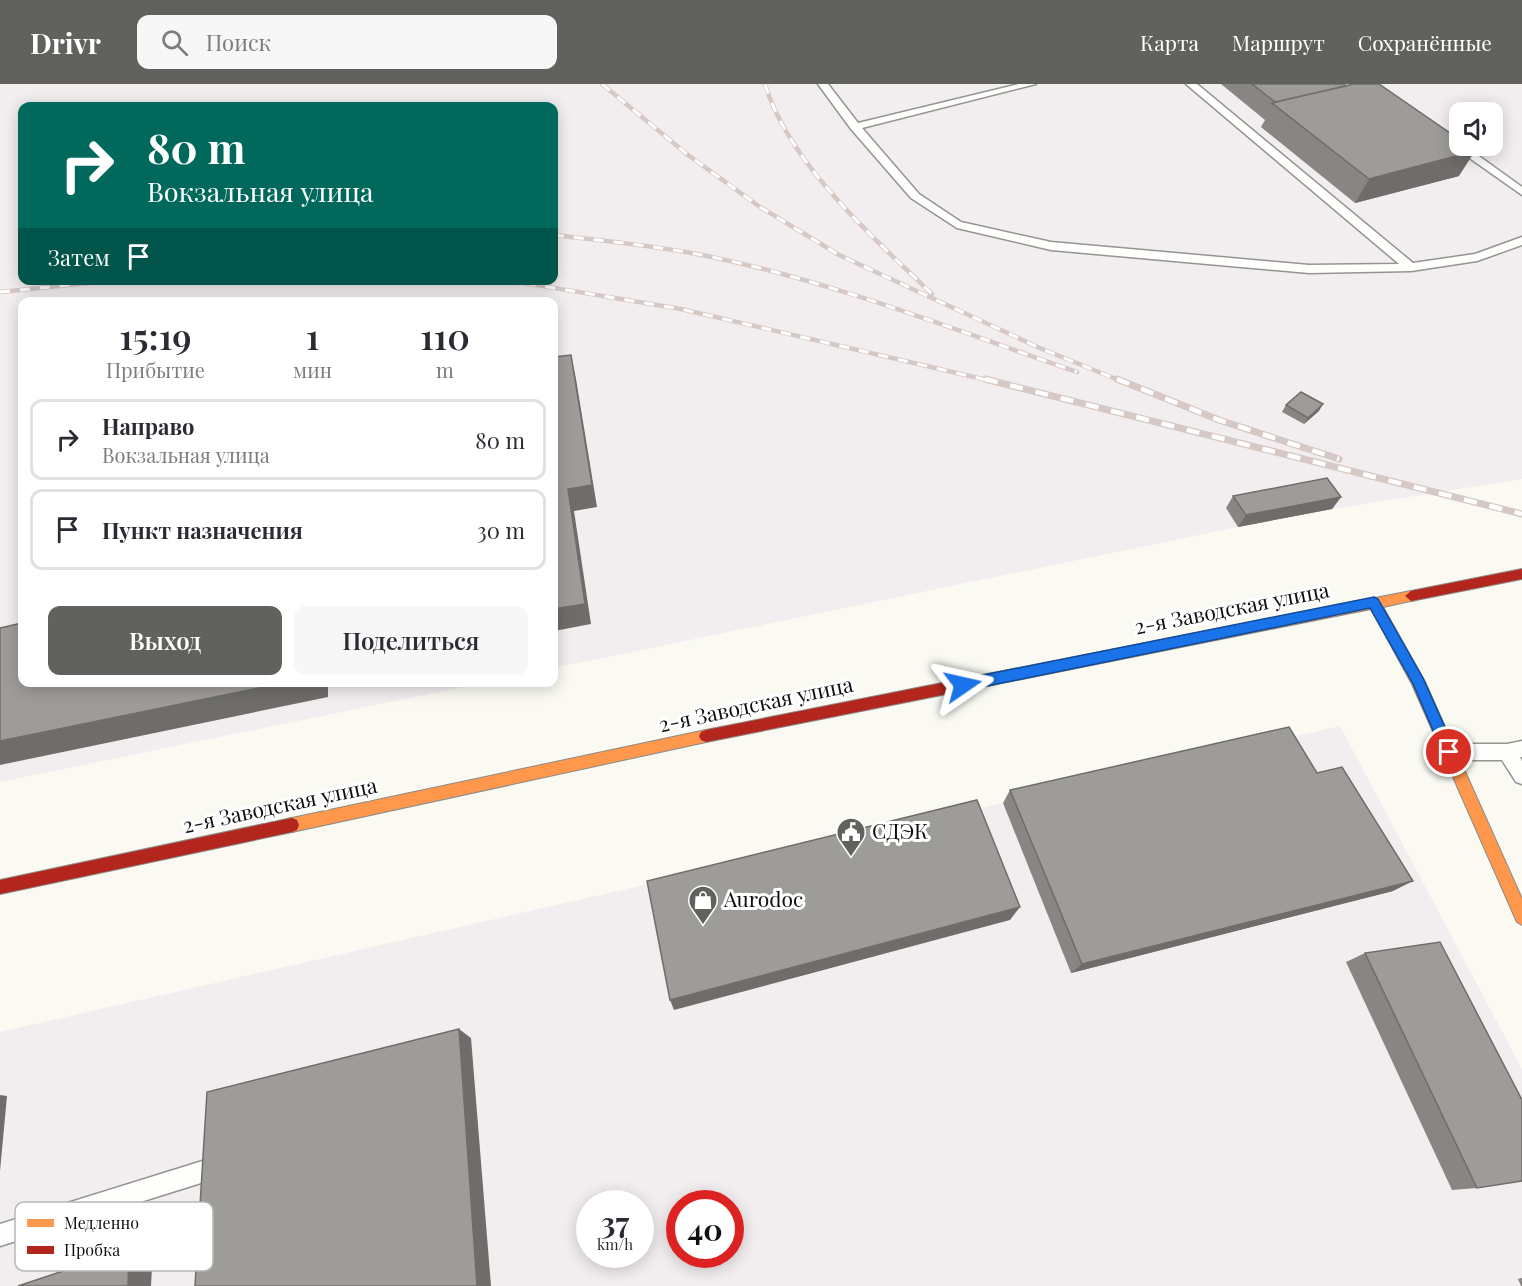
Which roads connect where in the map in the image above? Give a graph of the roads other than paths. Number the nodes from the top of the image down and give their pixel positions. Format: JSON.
{"nodes":[{"id":1,"x":823,"y":84,"type":"edge"},
{"id":2,"x":1031,"y":84,"type":"edge"},
{"id":3,"x":1191,"y":84,"type":"edge"},
{"id":4,"x":1002,"y":88,"type":"edge"},
{"id":5,"x":855,"y":127,"type":"junction"},
{"id":6,"x":1447,"y":138,"type":"edge"},
{"id":7,"x":1522,"y":192,"type":"edge"},
{"id":8,"x":1522,"y":241,"type":"edge"},
{"id":9,"x":1411,"y":267,"type":"junction"},
{"id":10,"x":1522,"y":574,"type":"edge"},
{"id":11,"x":1374,"y":603,"type":"junction"},
{"id":12,"x":1514,"y":751,"type":"edge"},
{"id":13,"x":1449,"y":752,"type":"junction"},
{"id":14,"x":1522,"y":776,"type":"edge"},
{"id":15,"x":0,"y":887,"type":"edge"},
{"id":16,"x":1522,"y":917,"type":"edge"},
{"id":17,"x":212,"y":1169,"type":"edge"},
{"id":18,"x":106,"y":1202,"type":"edge"},
{"id":19,"x":15,"y":1230,"type":"edge"},
{"id":20,"x":0,"y":1235,"type":"edge"}],
"edges":[{"from":1,"to":5,"type":"lane"},
{"from":2,"to":4,"type":"lane"},
{"from":3,"to":9,"type":"lane"},
{"from":4,"to":5,"type":"lane"},
{"from":5,"to":9,"type":"lane"},
{"from":6,"to":7,"type":"lane"},
{"from":8,"to":9,"type":"lane"},
{"from":10,"to":11,"type":"street","name":"2-я Заводская улица"},
{"from":11,"to":13,"type":"street"},
{"from":11,"to":15,"type":"street","name":"2-я Заводская улица"},
{"from":12,"to":13,"type":"lane"},
{"from":12,"to":14,"type":"lane"},
{"from":13,"to":16,"type":"street"},
{"from":17,"to":18,"type":"lane"},
{"from":19,"to":20,"type":"lane"}]}
